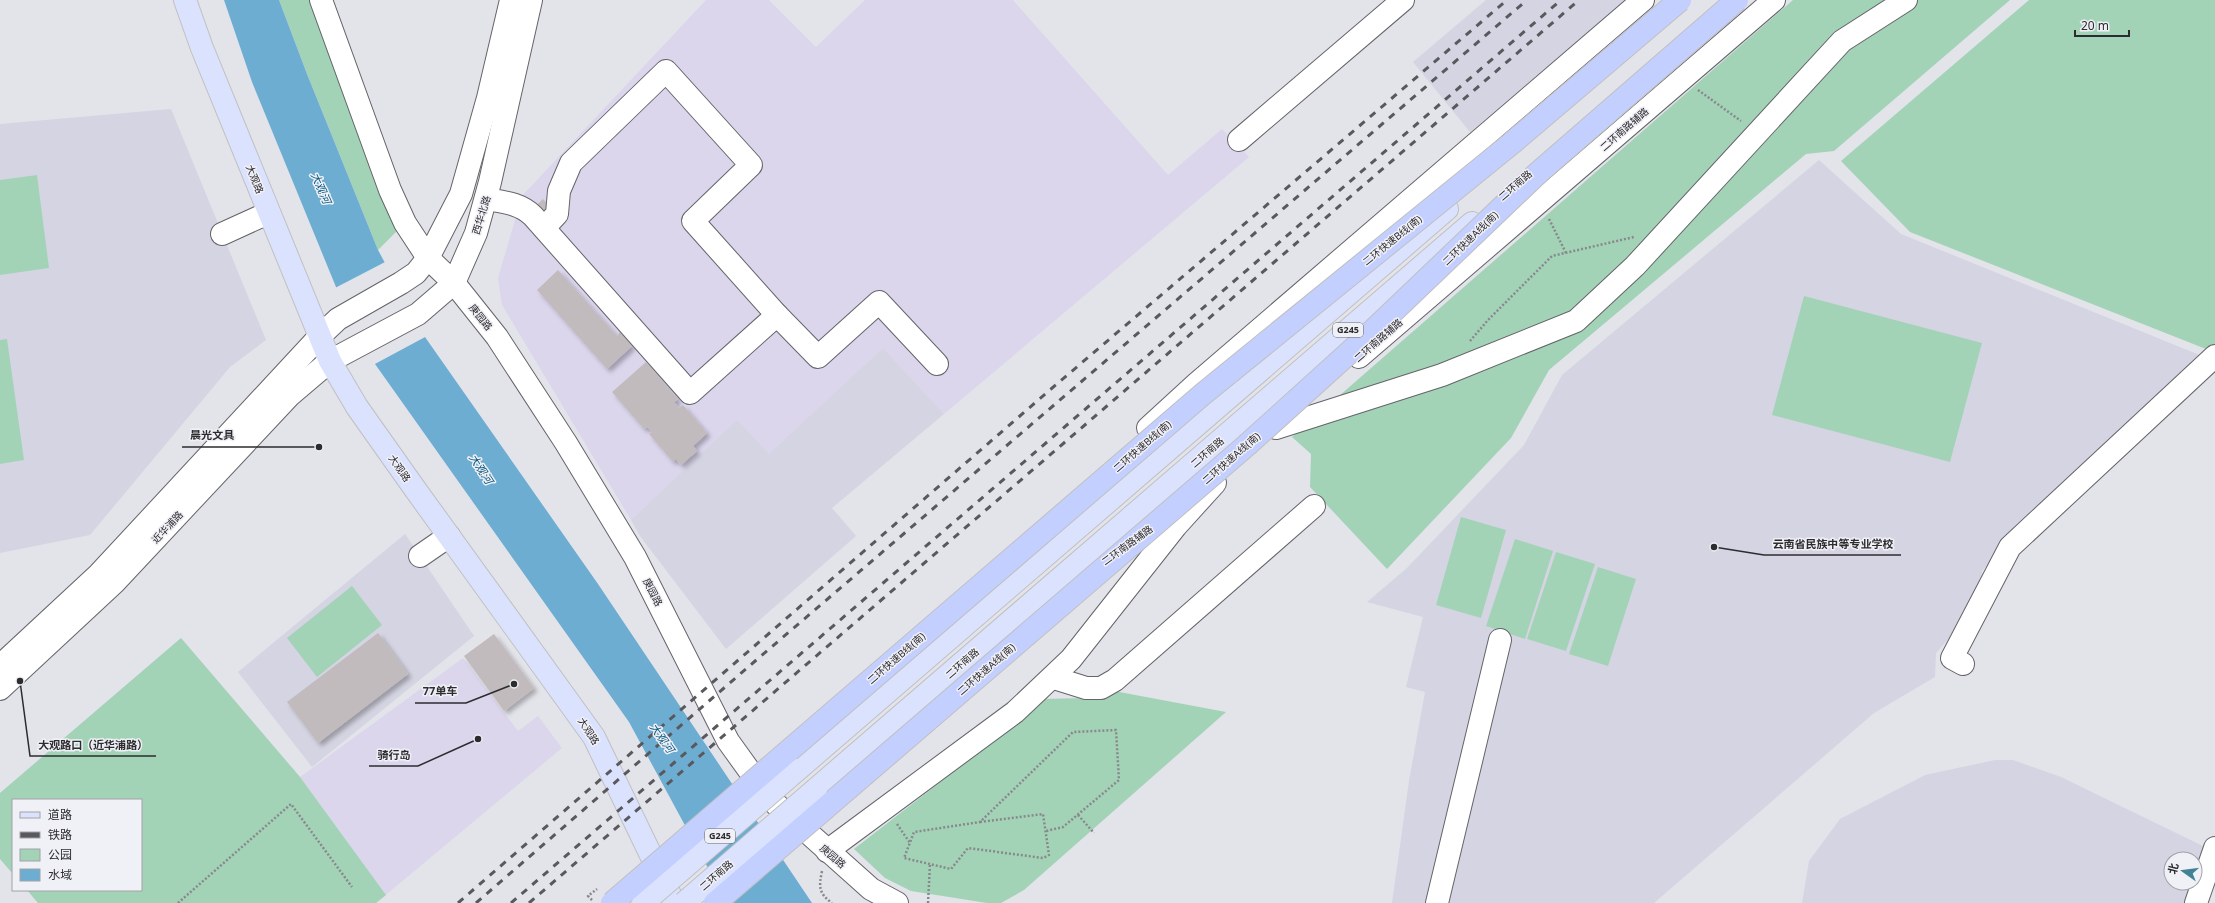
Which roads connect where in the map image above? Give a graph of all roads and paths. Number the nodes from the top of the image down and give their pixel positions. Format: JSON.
{"nodes":[{"id":1,"x":185,"y":0,"type":"edge"},
{"id":2,"x":321,"y":0,"type":"edge"},
{"id":3,"x":511,"y":0,"type":"edge"},
{"id":4,"x":531,"y":0,"type":"edge"},
{"id":5,"x":1403,"y":0,"type":"edge"},
{"id":6,"x":1643,"y":0,"type":"edge"},
{"id":7,"x":1680,"y":0,"type":"edge"},
{"id":8,"x":1688,"y":0,"type":"edge"},
{"id":9,"x":1730,"y":0,"type":"edge"},
{"id":10,"x":1737,"y":0,"type":"edge"},
{"id":11,"x":1774,"y":0,"type":"edge"},
{"id":12,"x":1906,"y":0,"type":"edge"},
{"id":13,"x":1683,"y":79,"type":"junction"},
{"id":14,"x":1757,"y":133,"type":"junction"},
{"id":15,"x":1240,"y":140,"type":"dead end"},
{"id":16,"x":486,"y":199,"type":"junction"},
{"id":17,"x":1540,"y":201,"type":"junction"},
{"id":18,"x":268,"y":213,"type":"junction"},
{"id":19,"x":544,"y":228,"type":"junction"},
{"id":20,"x":222,"y":234,"type":"dead end"},
{"id":21,"x":1639,"y":236,"type":"dead end"},
{"id":22,"x":1566,"y":253,"type":"junction"},
{"id":23,"x":428,"y":258,"type":"junction"},
{"id":24,"x":454,"y":283,"type":"junction"},
{"id":25,"x":777,"y":315,"type":"junction"},
{"id":26,"x":320,"y":336,"type":"junction"},
{"id":27,"x":1468,"y":344,"type":"dead end"},
{"id":28,"x":2215,"y":356,"type":"edge"},
{"id":29,"x":330,"y":361,"type":"junction"},
{"id":30,"x":936,"y":364,"type":"dead end"},
{"id":31,"x":1276,"y":428,"type":"junction"},
{"id":32,"x":1232,"y":466,"type":"junction"},
{"id":33,"x":1314,"y":506,"type":"dead end"},
{"id":34,"x":449,"y":536,"type":"junction"},
{"id":35,"x":420,"y":556,"type":"dead end"},
{"id":36,"x":947,"y":640,"type":"junction"},
{"id":37,"x":1500,"y":640,"type":"dead end"},
{"id":38,"x":966,"y":660,"type":"junction"},
{"id":39,"x":1963,"y":664,"type":"dead end"},
{"id":40,"x":0,"y":666,"type":"edge"},
{"id":41,"x":1054,"y":678,"type":"junction"},
{"id":42,"x":0,"y":690,"type":"edge"},
{"id":43,"x":886,"y":807,"type":"junction"},
{"id":44,"x":1078,"y":814,"type":"junction"},
{"id":45,"x":980,"y":822,"type":"junction"},
{"id":46,"x":1046,"y":831,"type":"junction"},
{"id":47,"x":1094,"y":833,"type":"dead end"},
{"id":48,"x":910,"y":844,"type":"junction"},
{"id":49,"x":2215,"y":848,"type":"edge"},
{"id":50,"x":827,"y":851,"type":"junction"},
{"id":51,"x":930,"y":864,"type":"junction"},
{"id":52,"x":352,"y":887,"type":"dead end"},
{"id":53,"x":178,"y":903,"type":"edge"},
{"id":54,"x":612,"y":903,"type":"edge"},
{"id":55,"x":643,"y":903,"type":"edge"},
{"id":56,"x":674,"y":903,"type":"edge"},
{"id":57,"x":684,"y":903,"type":"edge"},
{"id":58,"x":715,"y":903,"type":"edge"},
{"id":59,"x":832,"y":903,"type":"edge"},
{"id":60,"x":897,"y":903,"type":"edge"},
{"id":61,"x":928,"y":903,"type":"edge"},
{"id":62,"x":1437,"y":903,"type":"edge"},
{"id":63,"x":2196,"y":903,"type":"edge"}],
"edges":[{"from":1,"to":18,"type":"main road","name":"大观路"},
{"from":2,"to":23,"type":"street","name":"庚园路"},
{"from":3,"to":23,"type":"street"},
{"from":4,"to":16,"type":"street","name":"西华北路"},
{"from":5,"to":15,"type":"street"},
{"from":6,"to":36,"type":"street"},
{"from":7,"to":54,"type":"highway","name":"二环快速B线(南)","bridge":true},
{"from":8,"to":36,"type":"main road","number":"G245"},
{"from":9,"to":38,"type":"main road","name":"二环南路","number":"G245"},
{"from":10,"to":58,"type":"highway","name":"二环快速A线(南)","bridge":true},
{"from":11,"to":13,"type":"street","name":"二环南路辅路"},
{"from":12,"to":14,"type":"street"},
{"from":13,"to":14,"type":"path"},
{"from":13,"to":17,"type":"street","name":"二环南路辅路"},
{"from":14,"to":31,"type":"street"},
{"from":16,"to":19,"type":"street"},
{"from":16,"to":24,"type":"street","name":"西华北路"},
{"from":17,"to":22,"type":"path"},
{"from":17,"to":31,"type":"street","name":"二环南路辅路"},
{"from":18,"to":20,"type":"street"},
{"from":18,"to":26,"type":"main road","name":"大观路"},
{"from":19,"to":25,"type":"street"},
{"from":19,"to":25,"type":"street"},
{"from":21,"to":22,"type":"path"},
{"from":22,"to":27,"type":"path"},
{"from":23,"to":24,"type":"street","name":"庚园路"},
{"from":23,"to":26,"type":"street"},
{"from":24,"to":29,"type":"street","name":"西华北路"},
{"from":24,"to":50,"type":"street","name":"庚园路"},
{"from":25,"to":30,"type":"street"},
{"from":26,"to":29,"type":"main road","name":"大观路"},
{"from":26,"to":40,"type":"street","name":"近华浦路"},
{"from":28,"to":39,"type":"street"},
{"from":29,"to":34,"type":"main road","name":"大观路"},
{"from":29,"to":42,"type":"street","name":"近华浦路"},
{"from":31,"to":32,"type":"street","name":"二环南路辅路"},
{"from":32,"to":38,"type":"street","name":"二环南路辅路"},
{"from":32,"to":41,"type":"street"},
{"from":33,"to":41,"type":"street"},
{"from":34,"to":35,"type":"street"},
{"from":34,"to":56,"type":"main road","name":"大观路"},
{"from":36,"to":55,"type":"main road","number":"G245","bridge":true},
{"from":37,"to":62,"type":"street"},
{"from":38,"to":57,"type":"main road","name":"二环南路","number":"G245","bridge":true},
{"from":41,"to":43,"type":"street"},
{"from":43,"to":48,"type":"path"},
{"from":43,"to":50,"type":"street"},
{"from":44,"to":45,"type":"path"},
{"from":44,"to":46,"type":"path"},
{"from":44,"to":47,"type":"path"},
{"from":45,"to":46,"type":"path"},
{"from":45,"to":48,"type":"path"},
{"from":46,"to":51,"type":"path"},
{"from":48,"to":51,"type":"path"},
{"from":49,"to":63,"type":"street"},
{"from":50,"to":59,"type":"path"},
{"from":50,"to":60,"type":"street","name":"庚园路"},
{"from":51,"to":61,"type":"path"},
{"from":52,"to":53,"type":"path"}]}
